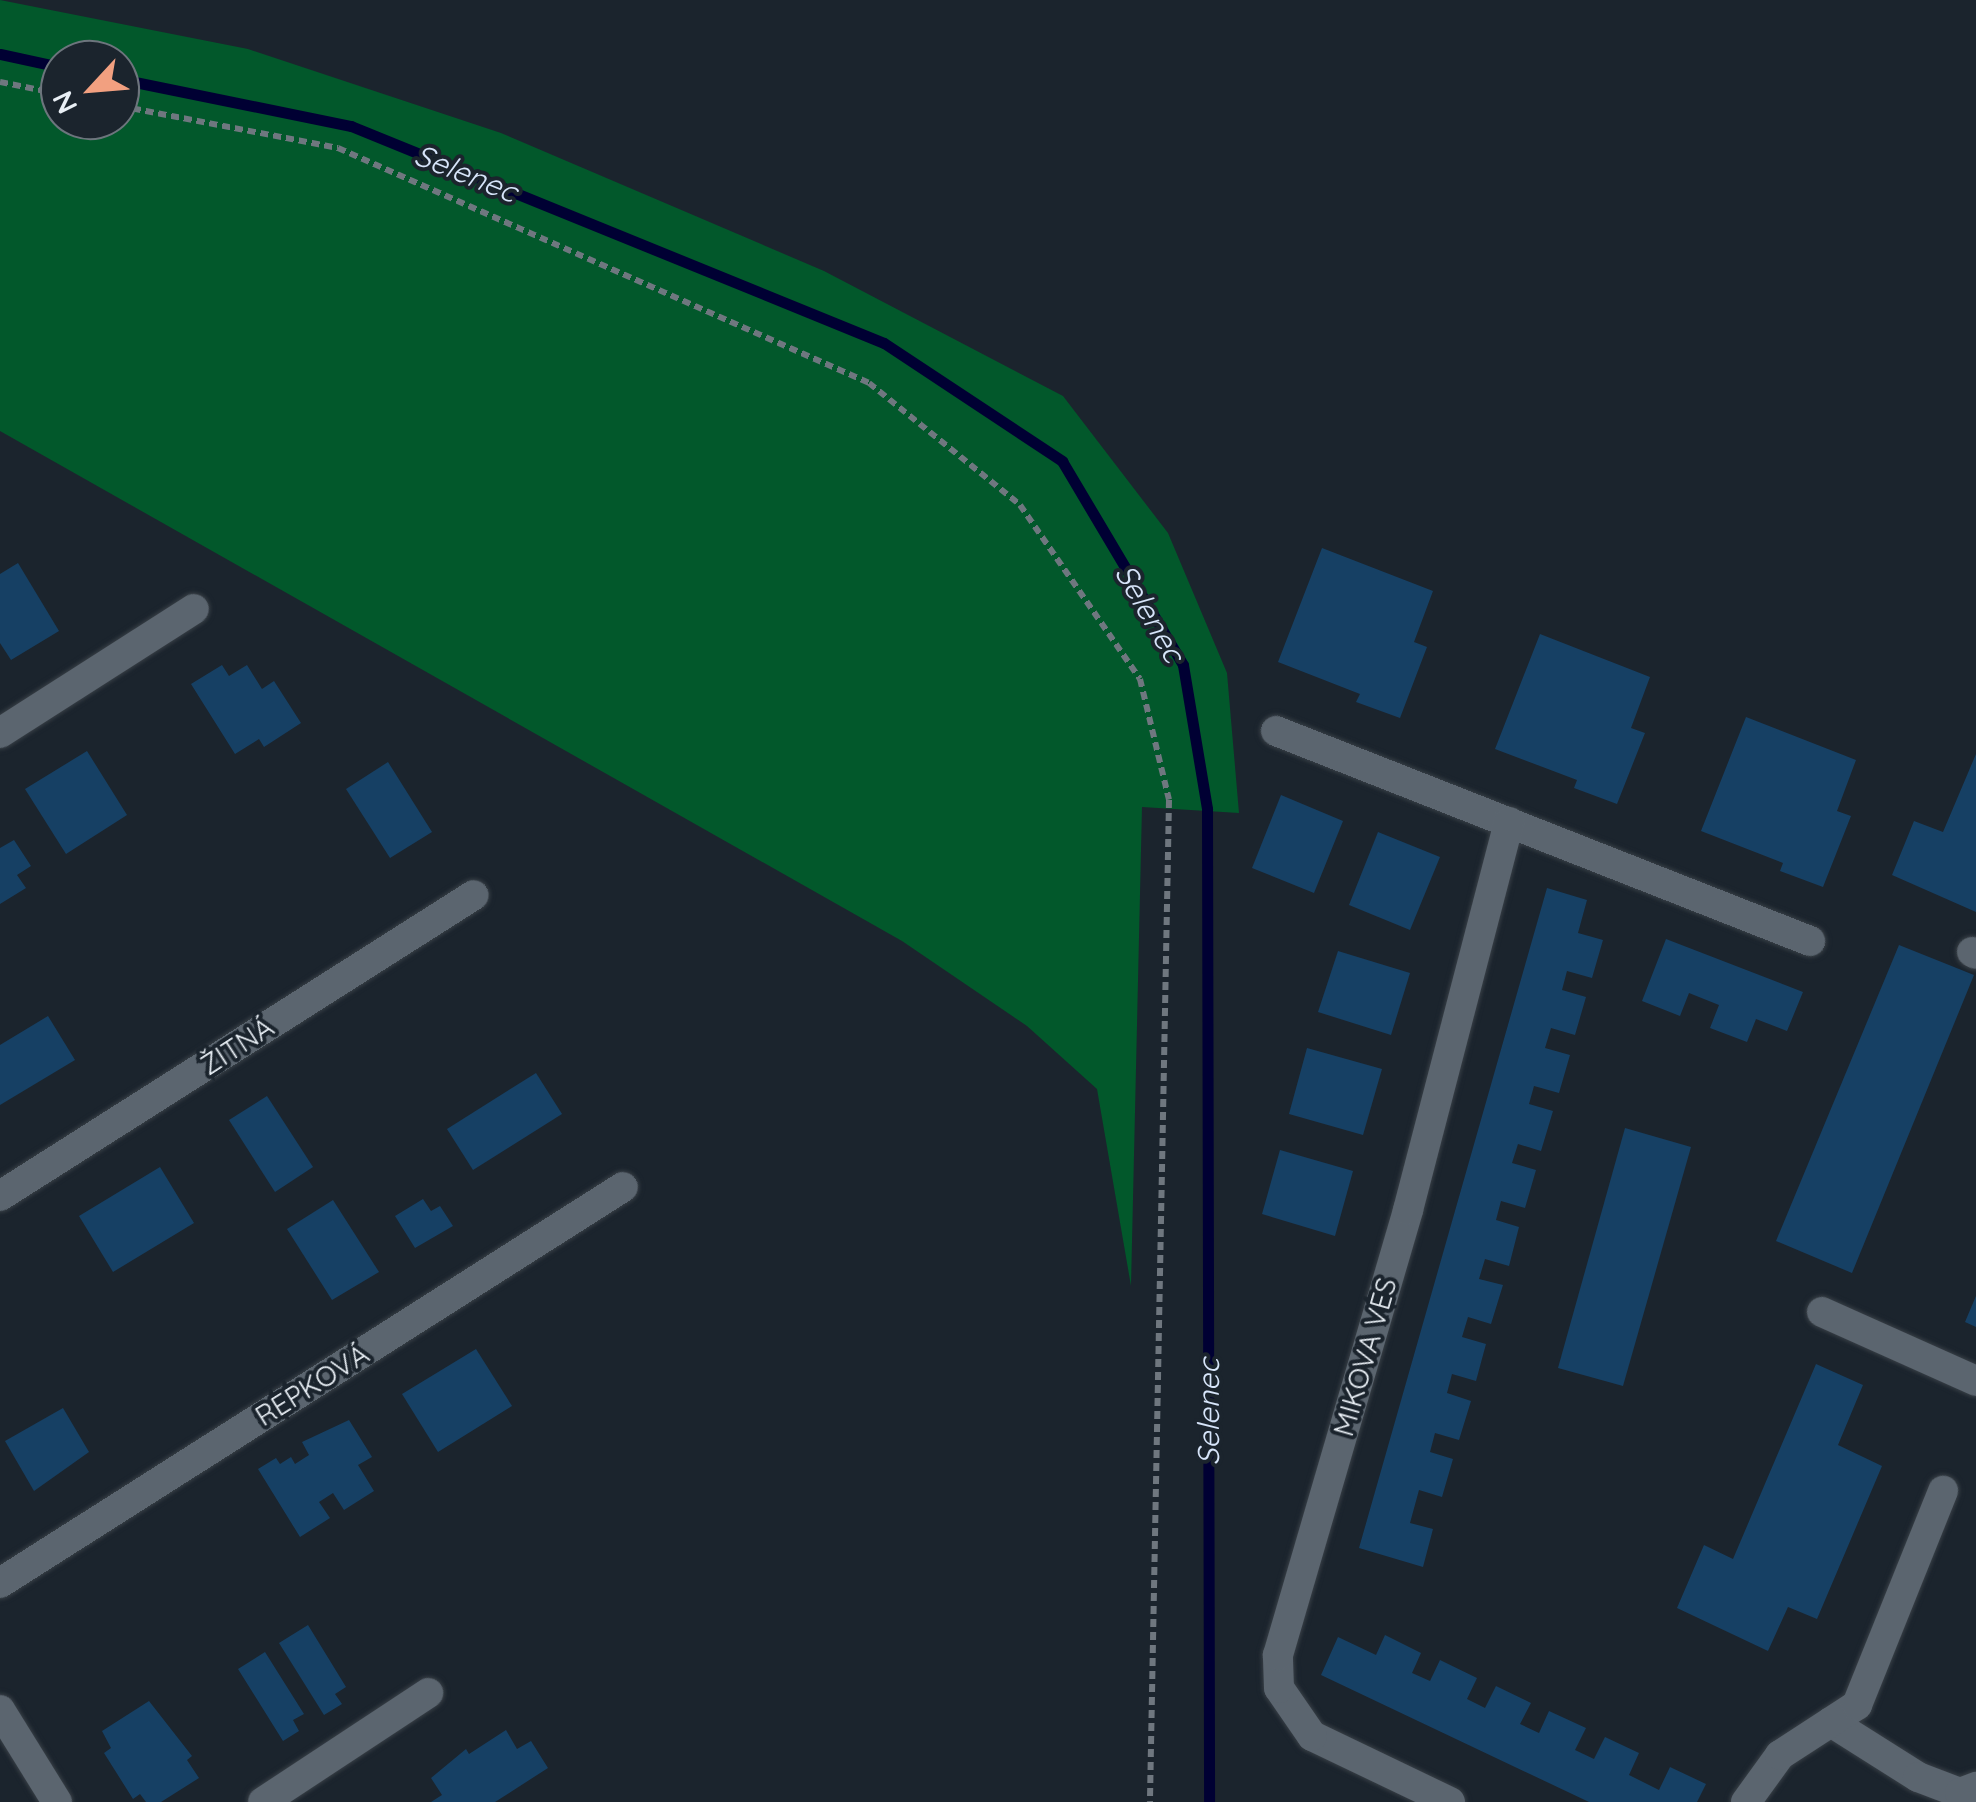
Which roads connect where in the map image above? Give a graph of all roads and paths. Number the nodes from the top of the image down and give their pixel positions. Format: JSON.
{"nodes":[{"id":1,"x":0,"y":82,"type":"edge"},
{"id":2,"x":40,"y":90,"type":"edge"},
{"id":3,"x":140,"y":110,"type":"edge"},
{"id":4,"x":194,"y":609,"type":"dead end"},
{"id":5,"x":1276,"y":731,"type":"dead end"},
{"id":6,"x":0,"y":734,"type":"edge"},
{"id":7,"x":1509,"y":822,"type":"junction"},
{"id":8,"x":474,"y":895,"type":"dead end"},
{"id":9,"x":1810,"y":942,"type":"dead end"},
{"id":10,"x":623,"y":1187,"type":"dead end"},
{"id":11,"x":0,"y":1196,"type":"edge"},
{"id":12,"x":1822,"y":1312,"type":"dead end"},
{"id":13,"x":1976,"y":1381,"type":"edge"},
{"id":14,"x":1943,"y":1491,"type":"dead end"},
{"id":15,"x":0,"y":1583,"type":"edge"},
{"id":16,"x":428,"y":1693,"type":"dead end"},
{"id":17,"x":0,"y":1710,"type":"edge"},
{"id":18,"x":1831,"y":1722,"type":"junction"},
{"id":19,"x":1976,"y":1787,"type":"edge"},
{"id":20,"x":58,"y":1802,"type":"edge"},
{"id":21,"x":263,"y":1802,"type":"edge"},
{"id":22,"x":1150,"y":1802,"type":"edge"},
{"id":23,"x":1450,"y":1802,"type":"edge"},
{"id":24,"x":1746,"y":1802,"type":"edge"}],
"edges":[{"from":1,"to":2,"type":"path"},
{"from":3,"to":22,"type":"path"},
{"from":4,"to":6,"type":"street"},
{"from":5,"to":7,"type":"street"},
{"from":7,"to":9,"type":"street"},
{"from":7,"to":23,"type":"street","name":"MIKOVA VES"},
{"from":8,"to":11,"type":"street","name":"ŽITNÁ"},
{"from":10,"to":15,"type":"street","name":"REPKOVÁ"},
{"from":12,"to":13,"type":"street"},
{"from":14,"to":18,"type":"street"},
{"from":16,"to":21,"type":"street"},
{"from":17,"to":20,"type":"street"},
{"from":18,"to":19,"type":"street"},
{"from":18,"to":24,"type":"street"}]}
